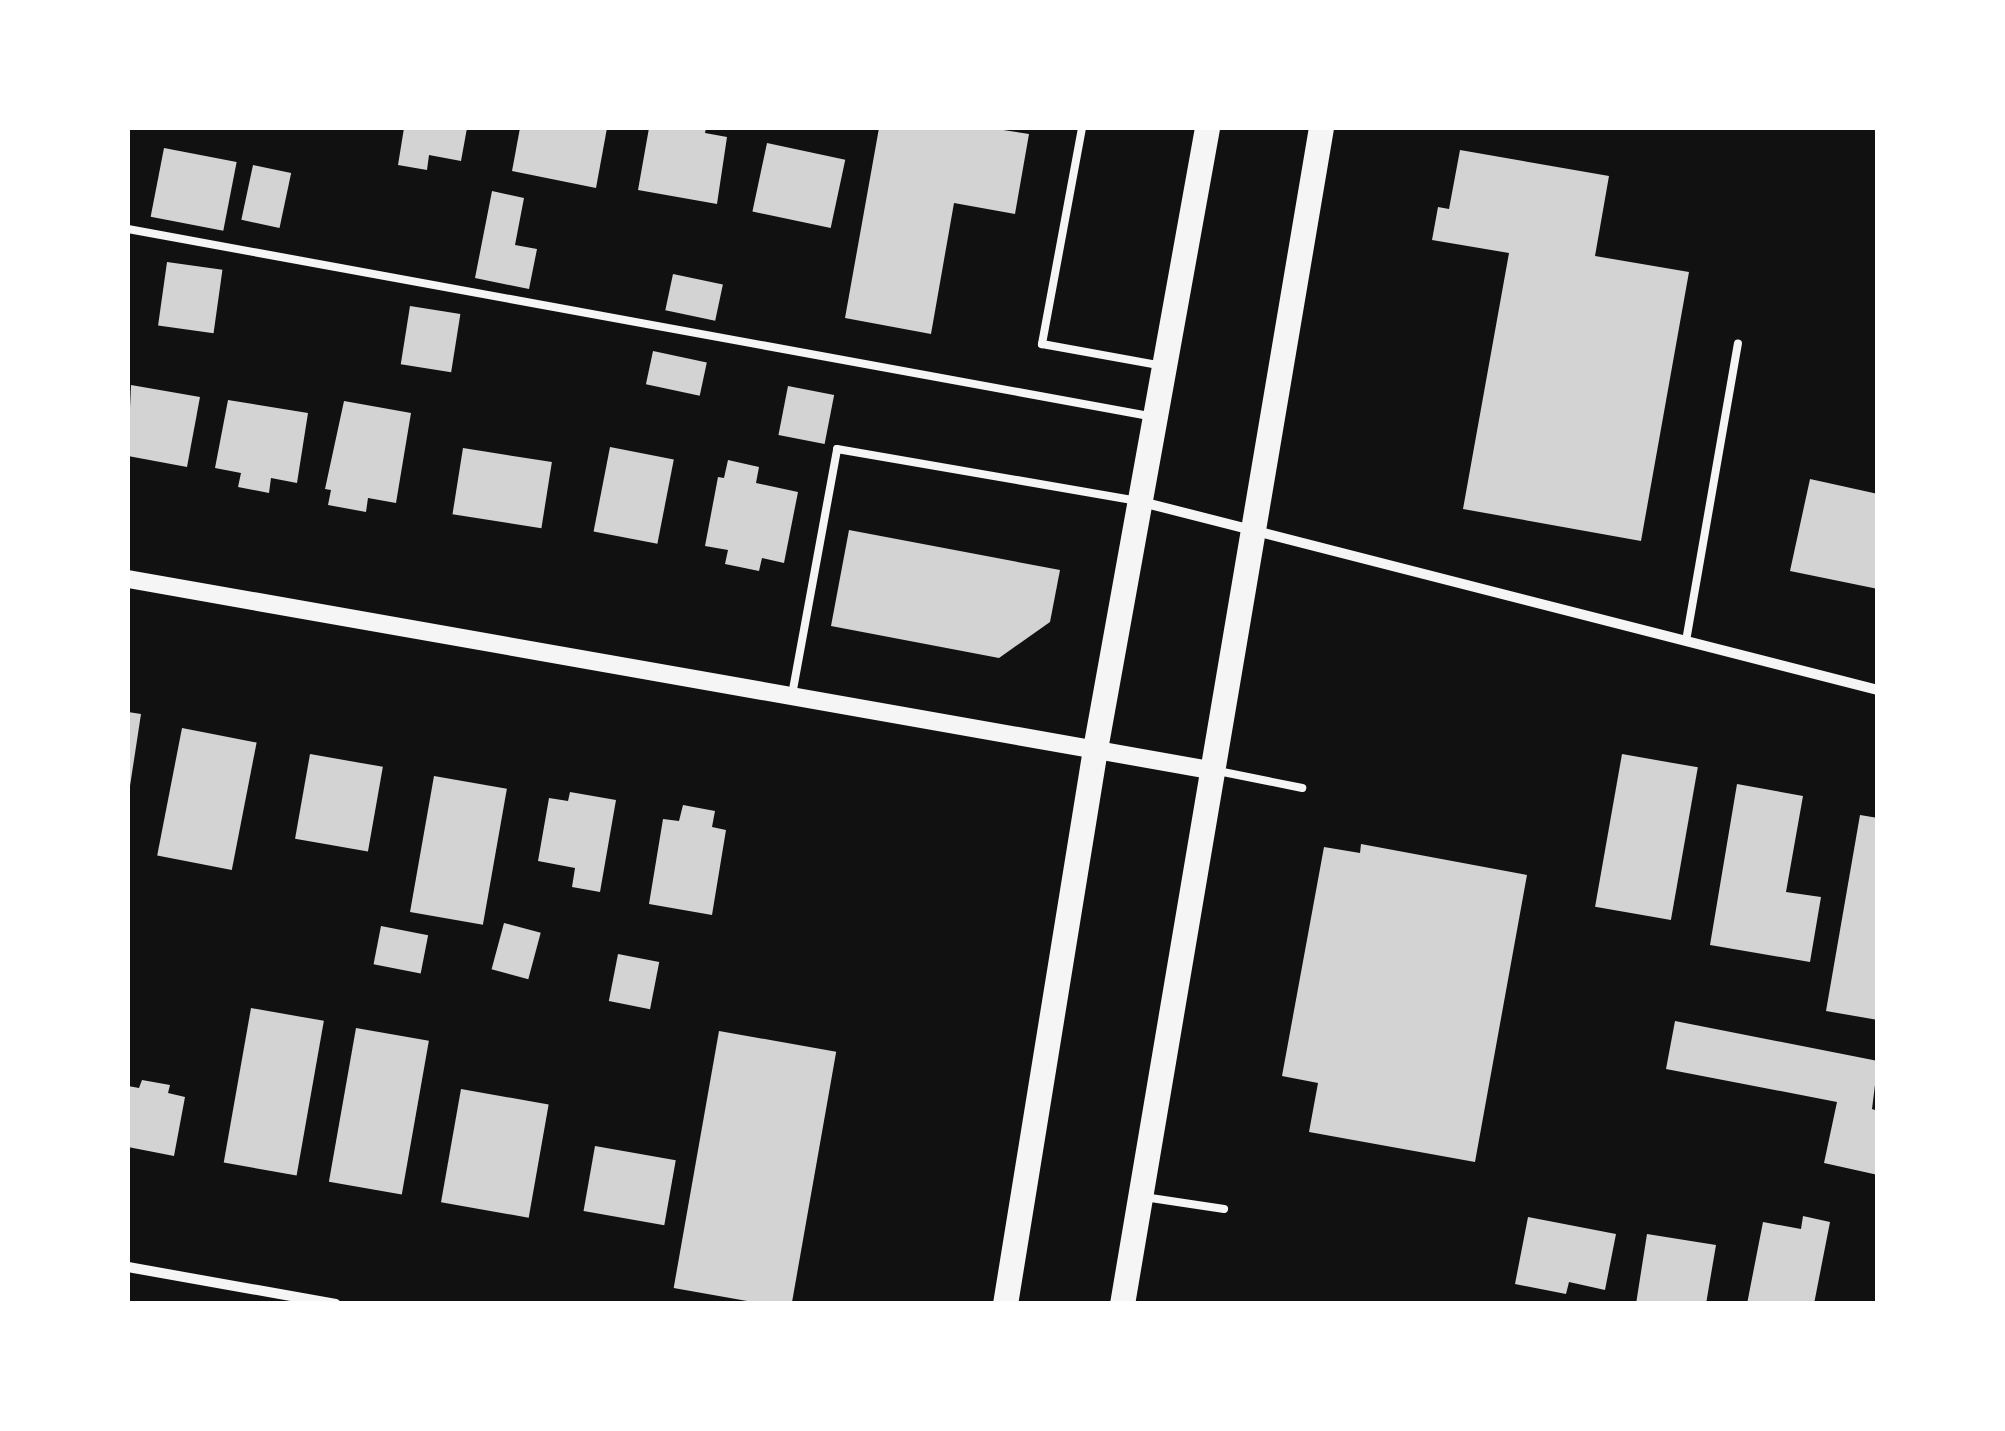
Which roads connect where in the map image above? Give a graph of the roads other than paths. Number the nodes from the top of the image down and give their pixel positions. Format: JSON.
{"nodes":[{"id":1,"x":1082,"y":128,"type":"edge"},
{"id":2,"x":1207,"y":128,"type":"edge"},
{"id":3,"x":1320,"y":128,"type":"edge"},
{"id":4,"x":128,"y":228,"type":"edge"},
{"id":5,"x":1738,"y":344,"type":"dead end"},
{"id":6,"x":1167,"y":367,"type":"junction"},
{"id":7,"x":1158,"y":418,"type":"junction"},
{"id":8,"x":1142,"y":502,"type":"junction"},
{"id":9,"x":1251,"y":529,"type":"junction"},
{"id":10,"x":128,"y":579,"type":"edge"},
{"id":11,"x":1686,"y":641,"type":"junction"},
{"id":12,"x":1878,"y":690,"type":"edge"},
{"id":13,"x":792,"y":695,"type":"junction"},
{"id":14,"x":1095,"y":749,"type":"junction"},
{"id":15,"x":1210,"y":770,"type":"junction"},
{"id":16,"x":1302,"y":788,"type":"dead end"},
{"id":17,"x":1139,"y":1197,"type":"junction"},
{"id":18,"x":1224,"y":1209,"type":"dead end"},
{"id":19,"x":128,"y":1267,"type":"edge"},
{"id":20,"x":336,"y":1304,"type":"edge"},
{"id":21,"x":1005,"y":1304,"type":"edge"},
{"id":22,"x":1122,"y":1304,"type":"edge"}],
"edges":[{"from":1,"to":6,"type":"lane"},
{"from":2,"to":6,"type":"main road"},
{"from":3,"to":9,"type":"main road"},
{"from":4,"to":7,"type":"lane"},
{"from":5,"to":11,"type":"lane"},
{"from":6,"to":7,"type":"main road"},
{"from":7,"to":8,"type":"main road"},
{"from":8,"to":9,"type":"street"},
{"from":8,"to":13,"type":"lane"},
{"from":8,"to":14,"type":"main road"},
{"from":9,"to":11,"type":"street"},
{"from":9,"to":15,"type":"main road"},
{"from":10,"to":13,"type":"street"},
{"from":11,"to":12,"type":"street"},
{"from":13,"to":14,"type":"street"},
{"from":14,"to":15,"type":"street"},
{"from":14,"to":21,"type":"main road"},
{"from":15,"to":16,"type":"lane"},
{"from":15,"to":17,"type":"main road"},
{"from":17,"to":18,"type":"lane"},
{"from":17,"to":22,"type":"main road"},
{"from":19,"to":20,"type":"street"}]}
